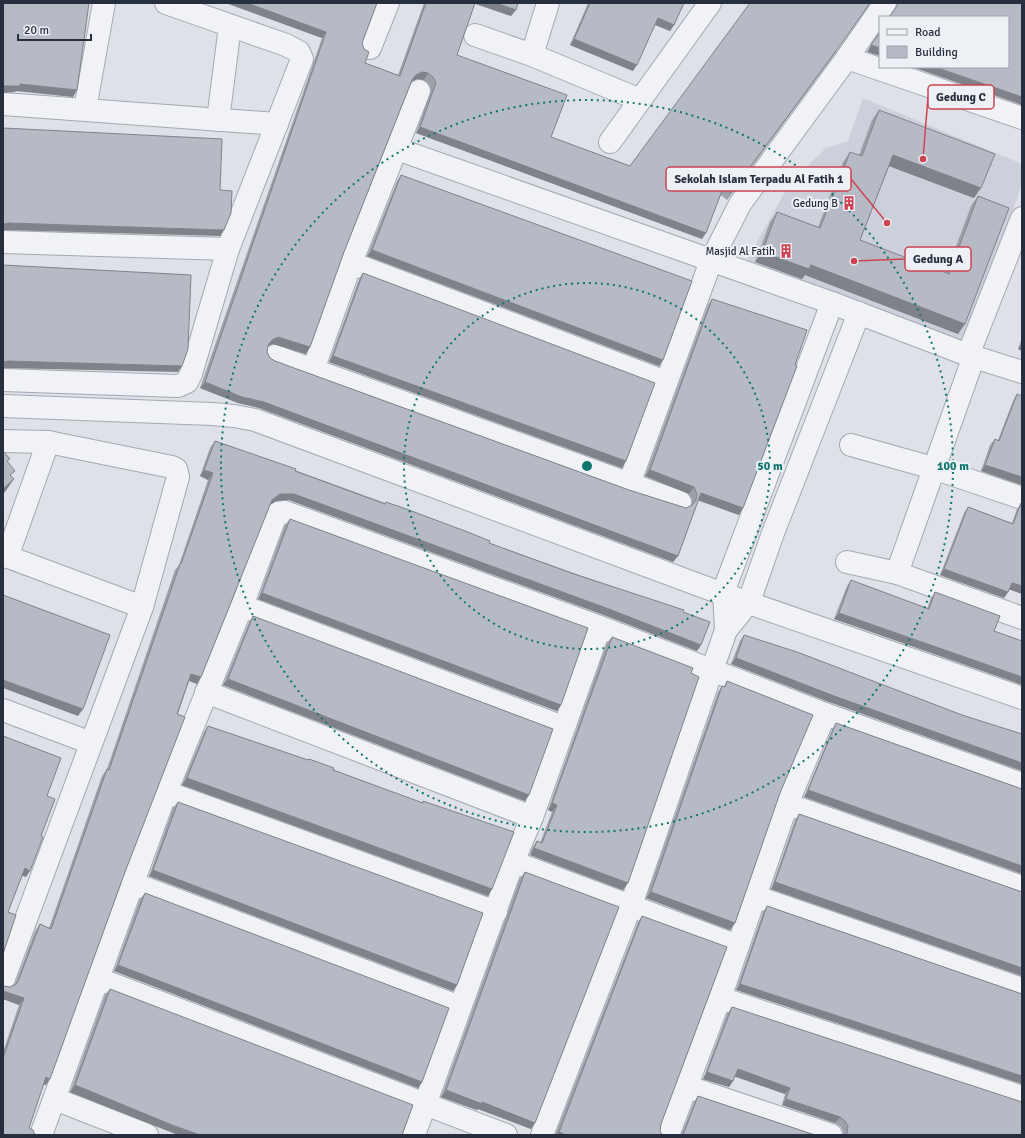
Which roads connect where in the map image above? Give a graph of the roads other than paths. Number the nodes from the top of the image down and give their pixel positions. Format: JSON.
{"nodes":[{"id":1,"x":104,"y":3,"type":"edge"},
{"id":2,"x":166,"y":3,"type":"edge"},
{"id":3,"x":388,"y":3,"type":"edge"},
{"id":4,"x":548,"y":3,"type":"edge"},
{"id":5,"x":710,"y":3,"type":"edge"},
{"id":6,"x":885,"y":3,"type":"edge"},
{"id":7,"x":230,"y":26,"type":"junction"},
{"id":8,"x":474,"y":35,"type":"dead end"},
{"id":9,"x":370,"y":48,"type":"dead end"},
{"id":10,"x":532,"y":55,"type":"junction"},
{"id":11,"x":848,"y":58,"type":"junction"},
{"id":12,"x":419,"y":91,"type":"dead end"},
{"id":13,"x":640,"y":100,"type":"junction"},
{"id":14,"x":3,"y":104,"type":"edge"},
{"id":15,"x":86,"y":109,"type":"junction"},
{"id":16,"x":1022,"y":118,"type":"edge"},
{"id":17,"x":218,"y":120,"type":"junction"},
{"id":18,"x":277,"y":124,"type":"junction"},
{"id":19,"x":610,"y":142,"type":"dead end"},
{"id":20,"x":397,"y":148,"type":"junction"},
{"id":21,"x":1020,"y":227,"type":"edge"},
{"id":22,"x":3,"y":242,"type":"edge"},
{"id":23,"x":228,"y":249,"type":"junction"},
{"id":24,"x":711,"y":261,"type":"junction"},
{"id":25,"x":351,"y":263,"type":"junction"},
{"id":26,"x":832,"y":303,"type":"junction"},
{"id":27,"x":859,"y":313,"type":"junction"},
{"id":28,"x":971,"y":355,"type":"junction"},
{"id":29,"x":275,"y":356,"type":"dead end"},
{"id":30,"x":313,"y":370,"type":"junction"},
{"id":31,"x":1022,"y":372,"type":"edge"},
{"id":32,"x":3,"y":380,"type":"edge"},
{"id":33,"x":666,"y":382,"type":"junction"},
{"id":34,"x":3,"y":406,"type":"edge"},
{"id":35,"x":3,"y":441,"type":"edge"},
{"id":36,"x":48,"y":442,"type":"junction"},
{"id":37,"x":851,"y":445,"type":"dead end"},
{"id":38,"x":933,"y":468,"type":"junction"},
{"id":39,"x":629,"y":484,"type":"junction"},
{"id":40,"x":1022,"y":498,"type":"edge"},
{"id":41,"x":680,"y":502,"type":"dead end"},
{"id":42,"x":749,"y":525,"type":"junction"},
{"id":43,"x":773,"y":533,"type":"junction"},
{"id":44,"x":5,"y":556,"type":"edge"},
{"id":45,"x":847,"y":562,"type":"dead end"},
{"id":46,"x":897,"y":573,"type":"junction"},
{"id":47,"x":723,"y":594,"type":"junction"},
{"id":48,"x":748,"y":602,"type":"junction"},
{"id":49,"x":242,"y":606,"type":"junction"},
{"id":50,"x":142,"y":607,"type":"junction"},
{"id":51,"x":1022,"y":618,"type":"edge"},
{"id":52,"x":600,"y":627,"type":"junction"},
{"id":53,"x":726,"y":630,"type":"junction"},
{"id":54,"x":712,"y":670,"type":"junction"},
{"id":55,"x":206,"y":692,"type":"junction"},
{"id":56,"x":1022,"y":698,"type":"edge"},
{"id":57,"x":3,"y":710,"type":"edge"},
{"id":58,"x":825,"y":714,"type":"junction"},
{"id":59,"x":563,"y":727,"type":"junction"},
{"id":60,"x":91,"y":743,"type":"junction"},
{"id":61,"x":1022,"y":784,"type":"edge"},
{"id":62,"x":166,"y":792,"type":"junction"},
{"id":63,"x":787,"y":804,"type":"junction"},
{"id":64,"x":532,"y":817,"type":"junction"},
{"id":65,"x":513,"y":862,"type":"junction"},
{"id":66,"x":132,"y":883,"type":"junction"},
{"id":67,"x":1022,"y":887,"type":"edge"},
{"id":68,"x":754,"y":896,"type":"junction"},
{"id":69,"x":630,"y":905,"type":"junction"},
{"id":70,"x":496,"y":912,"type":"junction"},
{"id":71,"x":738,"y":946,"type":"junction"},
{"id":72,"x":99,"y":979,"type":"junction"},
{"id":73,"x":3,"y":981,"type":"edge"},
{"id":74,"x":1022,"y":989,"type":"edge"},
{"id":75,"x":720,"y":998,"type":"junction"},
{"id":76,"x":460,"y":1007,"type":"junction"},
{"id":77,"x":688,"y":1087,"type":"junction"},
{"id":78,"x":1022,"y":1097,"type":"edge"},
{"id":79,"x":54,"y":1099,"type":"junction"},
{"id":80,"x":425,"y":1104,"type":"junction"},
{"id":81,"x":41,"y":1135,"type":"edge"},
{"id":82,"x":148,"y":1135,"type":"edge"},
{"id":83,"x":414,"y":1135,"type":"edge"},
{"id":84,"x":506,"y":1135,"type":"edge"},
{"id":85,"x":542,"y":1135,"type":"edge"},
{"id":86,"x":668,"y":1135,"type":"edge"},
{"id":87,"x":831,"y":1135,"type":"edge"}],
"edges":[{"from":1,"to":15,"type":"street"},
{"from":2,"to":7,"type":"street"},
{"from":3,"to":9,"type":"street"},
{"from":4,"to":10,"type":"street"},
{"from":5,"to":13,"type":"street"},
{"from":6,"to":11,"type":"street"},
{"from":7,"to":17,"type":"street"},
{"from":7,"to":18,"type":"street"},
{"from":8,"to":10,"type":"street"},
{"from":10,"to":13,"type":"street"},
{"from":11,"to":16,"type":"street"},
{"from":11,"to":24,"type":"street"},
{"from":12,"to":20,"type":"street"},
{"from":13,"to":19,"type":"street"},
{"from":14,"to":15,"type":"street"},
{"from":15,"to":17,"type":"street"},
{"from":17,"to":18,"type":"street"},
{"from":18,"to":23,"type":"street"},
{"from":20,"to":24,"type":"street"},
{"from":20,"to":25,"type":"street"},
{"from":21,"to":28,"type":"street"},
{"from":22,"to":23,"type":"street"},
{"from":23,"to":32,"type":"street"},
{"from":24,"to":26,"type":"street"},
{"from":24,"to":33,"type":"street"},
{"from":25,"to":30,"type":"street"},
{"from":25,"to":33,"type":"street"},
{"from":26,"to":27,"type":"street"},
{"from":26,"to":42,"type":"street"},
{"from":27,"to":28,"type":"street"},
{"from":27,"to":43,"type":"street"},
{"from":28,"to":31,"type":"street"},
{"from":28,"to":38,"type":"street"},
{"from":29,"to":30,"type":"street"},
{"from":30,"to":39,"type":"street"},
{"from":33,"to":39,"type":"street"},
{"from":34,"to":47,"type":"street"},
{"from":35,"to":36,"type":"street"},
{"from":36,"to":44,"type":"street"},
{"from":36,"to":50,"type":"street"},
{"from":37,"to":38,"type":"street"},
{"from":38,"to":40,"type":"street"},
{"from":38,"to":46,"type":"street"},
{"from":39,"to":41,"type":"street"},
{"from":42,"to":43,"type":"street"},
{"from":42,"to":47,"type":"street"},
{"from":43,"to":48,"type":"street"},
{"from":44,"to":50,"type":"street"},
{"from":45,"to":46,"type":"street"},
{"from":46,"to":51,"type":"street"},
{"from":47,"to":48,"type":"street"},
{"from":47,"to":53,"type":"street"},
{"from":48,"to":53,"type":"street"},
{"from":48,"to":56,"type":"street"},
{"from":49,"to":52,"type":"street"},
{"from":49,"to":55,"type":"street"},
{"from":49,"to":59,"type":"street"},
{"from":50,"to":60,"type":"street"},
{"from":52,"to":54,"type":"street"},
{"from":52,"to":59,"type":"street"},
{"from":53,"to":54,"type":"street"},
{"from":54,"to":58,"type":"street"},
{"from":54,"to":69,"type":"street"},
{"from":55,"to":62,"type":"street"},
{"from":55,"to":64,"type":"street"},
{"from":57,"to":60,"type":"street"},
{"from":58,"to":61,"type":"street"},
{"from":58,"to":63,"type":"street"},
{"from":59,"to":64,"type":"street"},
{"from":60,"to":73,"type":"street"},
{"from":62,"to":66,"type":"street"},
{"from":62,"to":70,"type":"street"},
{"from":63,"to":67,"type":"street"},
{"from":63,"to":68,"type":"street"},
{"from":64,"to":65,"type":"street"},
{"from":65,"to":69,"type":"street"},
{"from":65,"to":70,"type":"street"},
{"from":66,"to":72,"type":"street"},
{"from":66,"to":76,"type":"street"},
{"from":68,"to":71,"type":"street"},
{"from":68,"to":74,"type":"street"},
{"from":69,"to":71,"type":"street"},
{"from":69,"to":85,"type":"street"},
{"from":70,"to":76,"type":"street"},
{"from":71,"to":75,"type":"street"},
{"from":72,"to":79,"type":"street"},
{"from":72,"to":80,"type":"street"},
{"from":75,"to":77,"type":"street"},
{"from":75,"to":78,"type":"street"},
{"from":76,"to":80,"type":"street"},
{"from":77,"to":86,"type":"street"},
{"from":77,"to":87,"type":"street"},
{"from":79,"to":81,"type":"street"},
{"from":79,"to":82,"type":"street"},
{"from":80,"to":83,"type":"street"},
{"from":80,"to":84,"type":"street"}]}
